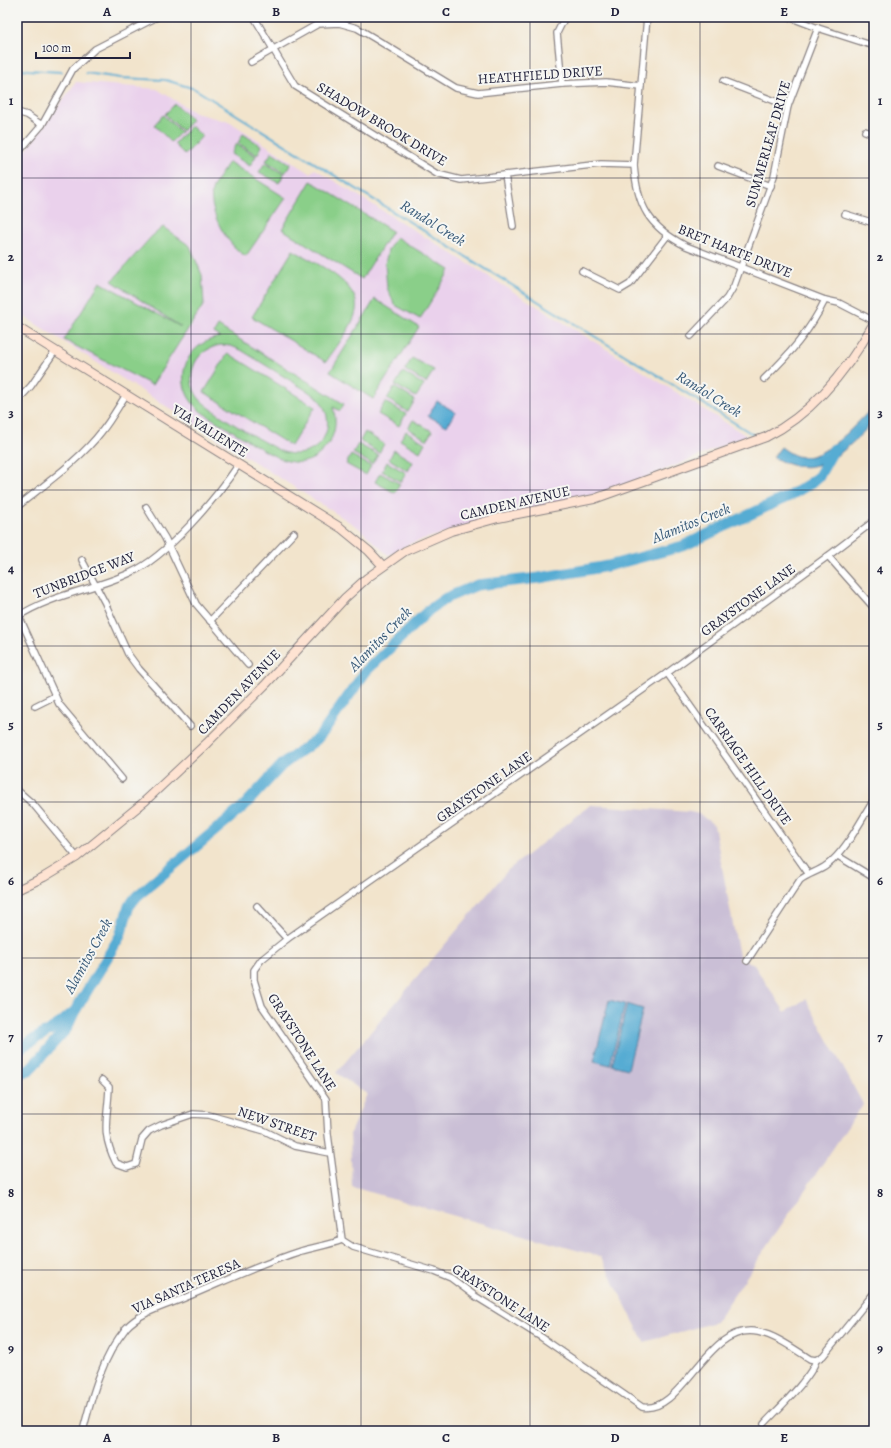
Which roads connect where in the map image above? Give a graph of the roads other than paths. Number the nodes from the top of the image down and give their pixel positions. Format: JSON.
{"nodes":[{"id":1,"x":157,"y":17,"type":"edge"},
{"id":2,"x":254,"y":17,"type":"edge"},
{"id":3,"x":647,"y":17,"type":"edge"},
{"id":4,"x":789,"y":17,"type":"edge"},
{"id":5,"x":564,"y":19,"type":"dead end"},
{"id":6,"x":818,"y":28,"type":"junction"},
{"id":7,"x":874,"y":46,"type":"edge"},
{"id":8,"x":272,"y":49,"type":"junction"},
{"id":9,"x":251,"y":62,"type":"dead end"},
{"id":10,"x":723,"y":81,"type":"dead end"},
{"id":11,"x":562,"y":84,"type":"junction"},
{"id":12,"x":641,"y":86,"type":"junction"},
{"id":13,"x":788,"y":106,"type":"junction"},
{"id":14,"x":17,"y":112,"type":"edge"},
{"id":15,"x":42,"y":125,"type":"junction"},
{"id":16,"x":865,"y":131,"type":"dead end"},
{"id":17,"x":874,"y":134,"type":"edge"},
{"id":18,"x":17,"y":154,"type":"edge"},
{"id":19,"x":634,"y":165,"type":"junction"},
{"id":20,"x":718,"y":166,"type":"dead end"},
{"id":21,"x":505,"y":175,"type":"junction"},
{"id":22,"x":771,"y":186,"type":"junction"},
{"id":23,"x":845,"y":214,"type":"dead end"},
{"id":24,"x":874,"y":224,"type":"edge"},
{"id":25,"x":513,"y":226,"type":"dead end"},
{"id":26,"x":668,"y":236,"type":"junction"},
{"id":27,"x":742,"y":267,"type":"junction"},
{"id":28,"x":582,"y":271,"type":"dead end"},
{"id":29,"x":825,"y":300,"type":"junction"},
{"id":30,"x":874,"y":322,"type":"edge"},
{"id":31,"x":17,"y":327,"type":"edge"},
{"id":32,"x":691,"y":336,"type":"dead end"},
{"id":33,"x":55,"y":351,"type":"junction"},
{"id":34,"x":764,"y":379,"type":"dead end"},
{"id":35,"x":126,"y":395,"type":"junction"},
{"id":36,"x":17,"y":401,"type":"edge"},
{"id":37,"x":239,"y":464,"type":"junction"},
{"id":38,"x":146,"y":507,"type":"dead end"},
{"id":39,"x":17,"y":508,"type":"edge"},
{"id":40,"x":874,"y":521,"type":"edge"},
{"id":41,"x":294,"y":533,"type":"dead end"},
{"id":42,"x":168,"y":546,"type":"junction"},
{"id":43,"x":828,"y":556,"type":"junction"},
{"id":44,"x":82,"y":560,"type":"dead end"},
{"id":45,"x":383,"y":566,"type":"junction"},
{"id":46,"x":95,"y":586,"type":"junction"},
{"id":47,"x":874,"y":608,"type":"edge"},
{"id":48,"x":18,"y":617,"type":"edge"},
{"id":49,"x":210,"y":621,"type":"junction"},
{"id":50,"x":248,"y":665,"type":"dead end"},
{"id":51,"x":667,"y":673,"type":"junction"},
{"id":52,"x":55,"y":696,"type":"junction"},
{"id":53,"x":34,"y":706,"type":"dead end"},
{"id":54,"x":190,"y":726,"type":"dead end"},
{"id":55,"x":122,"y":779,"type":"dead end"},
{"id":56,"x":17,"y":790,"type":"edge"},
{"id":57,"x":874,"y":800,"type":"edge"},
{"id":58,"x":838,"y":856,"type":"junction"},
{"id":59,"x":77,"y":857,"type":"junction"},
{"id":60,"x":808,"y":873,"type":"junction"},
{"id":61,"x":874,"y":878,"type":"edge"},
{"id":62,"x":17,"y":890,"type":"edge"},
{"id":63,"x":257,"y":906,"type":"dead end"},
{"id":64,"x":286,"y":939,"type":"junction"},
{"id":65,"x":747,"y":961,"type":"dead end"},
{"id":66,"x":102,"y":1080,"type":"dead end"},
{"id":67,"x":330,"y":1153,"type":"junction"},
{"id":68,"x":342,"y":1240,"type":"junction"},
{"id":69,"x":874,"y":1293,"type":"edge"},
{"id":70,"x":816,"y":1360,"type":"junction"},
{"id":71,"x":764,"y":1424,"type":"dead end"},
{"id":72,"x":83,"y":1431,"type":"edge"}],
"edges":[{"from":1,"to":15,"type":"street"},
{"from":2,"to":8,"type":"street","name":"SHADOW BROOK DRIVE"},
{"from":3,"to":12,"type":"street","name":"BRET HARTE DRIVE"},
{"from":4,"to":6,"type":"street"},
{"from":5,"to":11,"type":"street"},
{"from":6,"to":7,"type":"street"},
{"from":6,"to":13,"type":"street","name":"SUMMERLEAF DRIVE"},
{"from":8,"to":9,"type":"street","name":"HEATHFIELD DRIVE"},
{"from":8,"to":11,"type":"street","name":"HEATHFIELD DRIVE"},
{"from":8,"to":21,"type":"street","name":"SHADOW BROOK DRIVE"},
{"from":10,"to":13,"type":"street"},
{"from":11,"to":12,"type":"street","name":"HEATHFIELD DRIVE"},
{"from":12,"to":19,"type":"street","name":"BRET HARTE DRIVE"},
{"from":13,"to":22,"type":"street","name":"SUMMERLEAF DRIVE"},
{"from":14,"to":15,"type":"street"},
{"from":15,"to":18,"type":"street"},
{"from":16,"to":17,"type":"street"},
{"from":19,"to":21,"type":"street","name":"SHADOW BROOK DRIVE"},
{"from":19,"to":26,"type":"street","name":"BRET HARTE DRIVE"},
{"from":20,"to":22,"type":"street"},
{"from":21,"to":25,"type":"street"},
{"from":22,"to":27,"type":"street","name":"SUMMERLEAF DRIVE"},
{"from":23,"to":24,"type":"street"},
{"from":26,"to":27,"type":"street","name":"BRET HARTE DRIVE"},
{"from":26,"to":28,"type":"street"},
{"from":27,"to":29,"type":"street","name":"BRET HARTE DRIVE"},
{"from":27,"to":32,"type":"street","name":"SUMMERLEAF DRIVE"},
{"from":29,"to":30,"type":"street","name":"BRET HARTE DRIVE"},
{"from":29,"to":34,"type":"street"},
{"from":30,"to":45,"type":"street","name":"CAMDEN AVENUE"},
{"from":31,"to":33,"type":"street","name":"VIA VALIENTE"},
{"from":33,"to":35,"type":"street","name":"VIA VALIENTE"},
{"from":33,"to":36,"type":"street"},
{"from":35,"to":37,"type":"street","name":"VIA VALIENTE"},
{"from":35,"to":39,"type":"street"},
{"from":37,"to":42,"type":"street","name":"TUNBRIDGE WAY"},
{"from":37,"to":45,"type":"street","name":"VIA VALIENTE"},
{"from":38,"to":42,"type":"street"},
{"from":40,"to":43,"type":"street","name":"GRAYSTONE LANE"},
{"from":41,"to":49,"type":"street"},
{"from":42,"to":46,"type":"street","name":"TUNBRIDGE WAY"},
{"from":42,"to":49,"type":"street"},
{"from":43,"to":47,"type":"street"},
{"from":43,"to":51,"type":"street","name":"GRAYSTONE LANE"},
{"from":44,"to":46,"type":"street"},
{"from":45,"to":59,"type":"street","name":"CAMDEN AVENUE"},
{"from":46,"to":48,"type":"street","name":"TUNBRIDGE WAY"},
{"from":46,"to":54,"type":"street"},
{"from":48,"to":52,"type":"street"},
{"from":49,"to":50,"type":"street"},
{"from":51,"to":60,"type":"street","name":"CARRIAGE HILL DRIVE"},
{"from":51,"to":64,"type":"street","name":"GRAYSTONE LANE"},
{"from":52,"to":53,"type":"street"},
{"from":52,"to":55,"type":"street"},
{"from":56,"to":59,"type":"street"},
{"from":57,"to":58,"type":"street"},
{"from":58,"to":60,"type":"street"},
{"from":58,"to":61,"type":"street"},
{"from":59,"to":62,"type":"street","name":"CAMDEN AVENUE"},
{"from":60,"to":65,"type":"street"},
{"from":63,"to":64,"type":"street"},
{"from":64,"to":67,"type":"street","name":"GRAYSTONE LANE"},
{"from":66,"to":67,"type":"street","name":"NEW STREET"},
{"from":67,"to":68,"type":"street","name":"GRAYSTONE LANE"},
{"from":68,"to":70,"type":"street","name":"GRAYSTONE LANE"},
{"from":68,"to":72,"type":"street","name":"VIA SANTA TERESA"},
{"from":69,"to":70,"type":"street"},
{"from":70,"to":71,"type":"street"}]}
